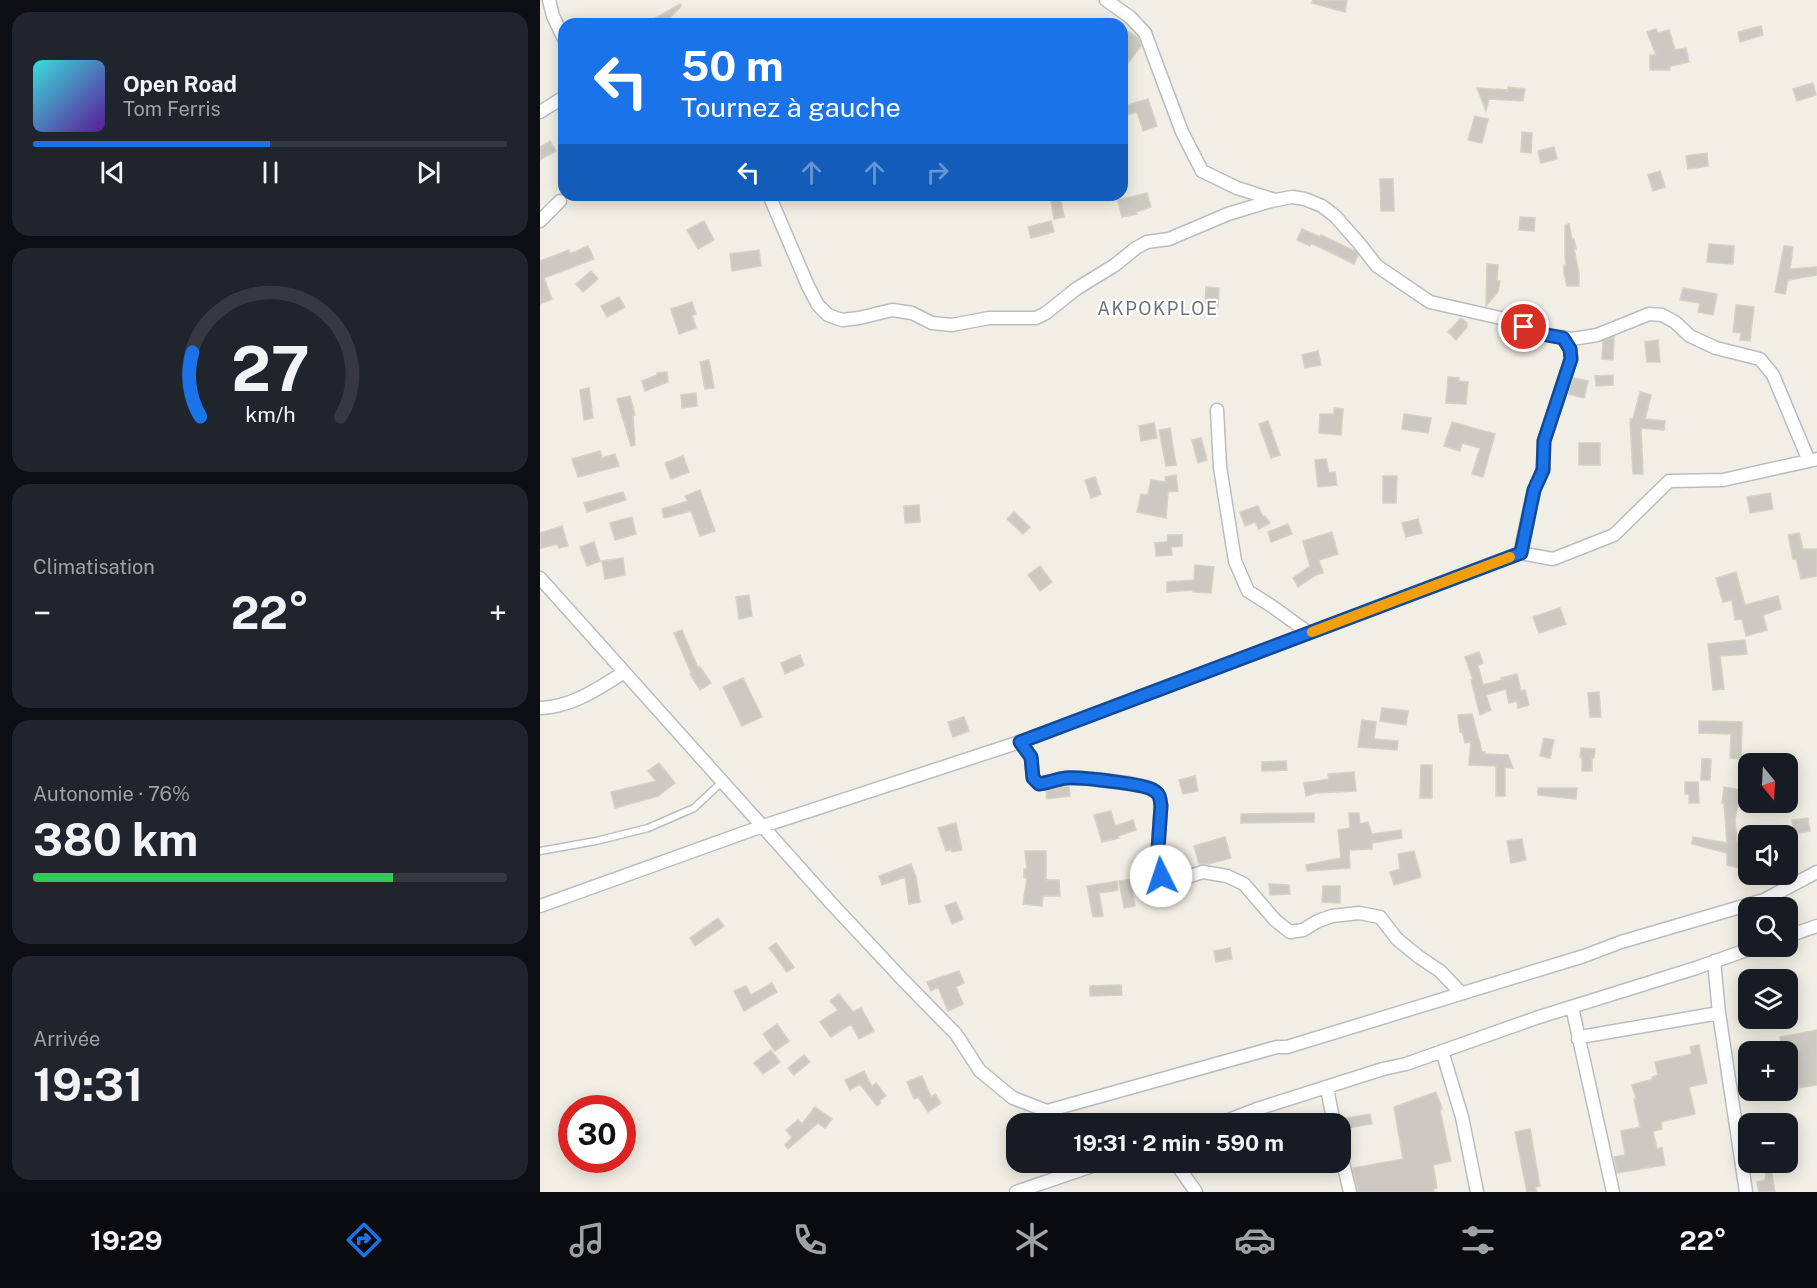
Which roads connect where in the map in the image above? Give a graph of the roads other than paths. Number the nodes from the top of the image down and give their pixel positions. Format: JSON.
{"nodes":[{"id":1,"x":549,"y":0,"type":"edge"},
{"id":2,"x":1106,"y":0,"type":"edge"},
{"id":3,"x":558,"y":26,"type":"edge"},
{"id":4,"x":558,"y":101,"type":"edge"},
{"id":5,"x":540,"y":112,"type":"edge"},
{"id":6,"x":1276,"y":200,"type":"junction"},
{"id":7,"x":560,"y":201,"type":"dead end"},
{"id":8,"x":772,"y":201,"type":"edge"},
{"id":9,"x":540,"y":221,"type":"edge"},
{"id":10,"x":1563,"y":338,"type":"junction"},
{"id":11,"x":1217,"y":410,"type":"dead end"},
{"id":12,"x":1813,"y":460,"type":"edge"},
{"id":13,"x":1521,"y":553,"type":"junction"},
{"id":14,"x":540,"y":578,"type":"edge"},
{"id":15,"x":1309,"y":633,"type":"junction"},
{"id":16,"x":623,"y":673,"type":"junction"},
{"id":17,"x":540,"y":708,"type":"edge"},
{"id":18,"x":1020,"y":742,"type":"junction"},
{"id":19,"x":722,"y":782,"type":"junction"},
{"id":20,"x":763,"y":826,"type":"junction"},
{"id":21,"x":540,"y":851,"type":"edge"},
{"id":22,"x":1817,"y":872,"type":"edge"},
{"id":23,"x":540,"y":906,"type":"edge"},
{"id":24,"x":1817,"y":926,"type":"edge"},
{"id":25,"x":1798,"y":933,"type":"edge"},
{"id":26,"x":1738,"y":953,"type":"edge"},
{"id":27,"x":1714,"y":961,"type":"junction"},
{"id":28,"x":1461,"y":993,"type":"junction"},
{"id":29,"x":1572,"y":1007,"type":"junction"},
{"id":30,"x":1719,"y":1013,"type":"junction"},
{"id":31,"x":1578,"y":1039,"type":"junction"},
{"id":32,"x":1442,"y":1051,"type":"junction"},
{"id":33,"x":1327,"y":1088,"type":"junction"},
{"id":34,"x":1247,"y":1113,"type":"edge"},
{"id":35,"x":1332,"y":1113,"type":"edge"},
{"id":36,"x":1072,"y":1173,"type":"edge"},
{"id":37,"x":1183,"y":1173,"type":"edge"},
{"id":38,"x":1345,"y":1173,"type":"edge"},
{"id":39,"x":1016,"y":1192,"type":"edge"},
{"id":40,"x":1196,"y":1192,"type":"edge"},
{"id":41,"x":1350,"y":1192,"type":"edge"},
{"id":42,"x":1477,"y":1192,"type":"edge"},
{"id":43,"x":1613,"y":1192,"type":"edge"},
{"id":44,"x":1746,"y":1192,"type":"edge"}],
"edges":[{"from":1,"to":3,"type":"street"},
{"from":2,"to":6,"type":"street"},
{"from":4,"to":5,"type":"street"},
{"from":6,"to":8,"type":"street"},
{"from":6,"to":10,"type":"street"},
{"from":7,"to":9,"type":"street"},
{"from":10,"to":12,"type":"street"},
{"from":10,"to":13,"type":"street"},
{"from":11,"to":15,"type":"street"},
{"from":12,"to":13,"type":"street"},
{"from":13,"to":15,"type":"street"},
{"from":14,"to":16,"type":"street"},
{"from":15,"to":18,"type":"street"},
{"from":16,"to":17,"type":"street"},
{"from":16,"to":19,"type":"street"},
{"from":18,"to":20,"type":"street"},
{"from":18,"to":28,"type":"street"},
{"from":19,"to":20,"type":"street"},
{"from":19,"to":21,"type":"lane"},
{"from":20,"to":23,"type":"street"},
{"from":20,"to":28,"type":"street"},
{"from":22,"to":28,"type":"street"},
{"from":24,"to":25,"type":"street"},
{"from":26,"to":27,"type":"street"},
{"from":27,"to":29,"type":"street"},
{"from":27,"to":30,"type":"street"},
{"from":29,"to":31,"type":"street"},
{"from":29,"to":32,"type":"street"},
{"from":30,"to":31,"type":"street"},
{"from":30,"to":44,"type":"street"},
{"from":31,"to":43,"type":"street"},
{"from":32,"to":33,"type":"street"},
{"from":32,"to":42,"type":"street"},
{"from":33,"to":34,"type":"street"},
{"from":33,"to":35,"type":"street"},
{"from":36,"to":39,"type":"street"},
{"from":37,"to":40,"type":"street"},
{"from":38,"to":41,"type":"street"}]}
